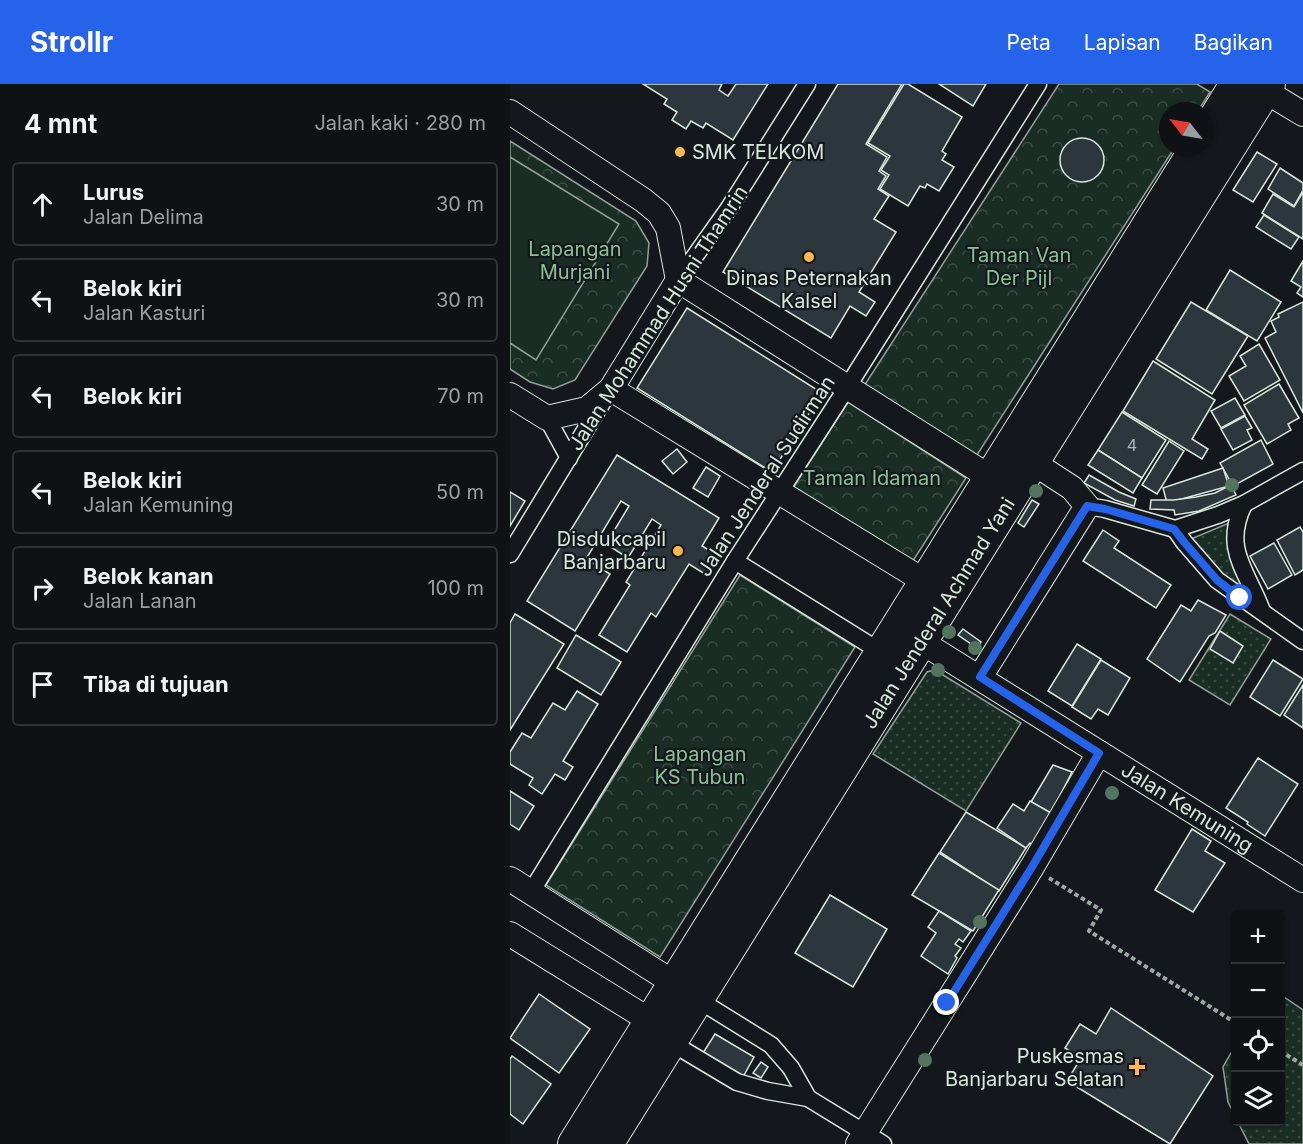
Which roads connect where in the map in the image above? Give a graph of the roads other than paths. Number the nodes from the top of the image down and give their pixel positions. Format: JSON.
{"nodes":[{"id":1,"x":807,"y":84,"type":"edge"},
{"id":2,"x":1038,"y":84,"type":"edge"},
{"id":3,"x":1257,"y":86,"type":"edge"},
{"id":4,"x":510,"y":112,"type":"edge"},
{"id":5,"x":1303,"y":114,"type":"edge"},
{"id":6,"x":1213,"y":128,"type":"edge"},
{"id":7,"x":1191,"y":156,"type":"edge"},
{"id":8,"x":678,"y":280,"type":"junction"},
{"id":9,"x":848,"y":386,"type":"junction"},
{"id":10,"x":611,"y":389,"type":"junction"},
{"id":11,"x":510,"y":395,"type":"edge"},
{"id":12,"x":547,"y":418,"type":"junction"},
{"id":13,"x":569,"y":458,"type":"junction"},
{"id":14,"x":1032,"y":462,"type":"junction"},
{"id":15,"x":1303,"y":471,"type":"edge"},
{"id":16,"x":991,"y":478,"type":"junction"},
{"id":17,"x":779,"y":493,"type":"junction"},
{"id":18,"x":1244,"y":504,"type":"junction"},
{"id":19,"x":1087,"y":506,"type":"junction"},
{"id":20,"x":1174,"y":529,"type":"junction"},
{"id":21,"x":510,"y":554,"type":"edge"},
{"id":22,"x":735,"y":561,"type":"junction"},
{"id":23,"x":926,"y":582,"type":"junction"},
{"id":24,"x":1262,"y":611,"type":"junction"},
{"id":25,"x":920,"y":640,"type":"junction"},
{"id":26,"x":1303,"y":641,"type":"edge"},
{"id":27,"x":881,"y":652,"type":"junction"},
{"id":28,"x":980,"y":677,"type":"junction"},
{"id":29,"x":1099,"y":753,"type":"junction"},
{"id":30,"x":777,"y":843,"type":"junction"},
{"id":31,"x":510,"y":879,"type":"edge"},
{"id":32,"x":1303,"y":880,"type":"edge"},
{"id":33,"x":531,"y":892,"type":"junction"},
{"id":34,"x":510,"y":934,"type":"edge"},
{"id":35,"x":685,"y":991,"type":"junction"},
{"id":36,"x":660,"y":1032,"type":"junction"},
{"id":37,"x":808,"y":1098,"type":"junction"},
{"id":38,"x":869,"y":1140,"type":"edge"},
{"id":39,"x":574,"y":1144,"type":"edge"},
{"id":40,"x":607,"y":1144,"type":"edge"}],
"edges":[{"from":1,"to":8,"type":"street","name":"Jalan Mohammad Husni Thamrin"},
{"from":2,"to":9,"type":"street","name":"Jalan Jenderal Sudirman"},
{"from":3,"to":5,"type":"street"},
{"from":3,"to":6,"type":"highway"},
{"from":3,"to":14,"type":"highway","name":"Jalan Jenderal Achmad Yani"},
{"from":4,"to":8,"type":"street"},
{"from":7,"to":16,"type":"highway","name":"Jalan Jenderal Achmad Yani"},
{"from":8,"to":9,"type":"street"},
{"from":8,"to":10,"type":"street","name":"Jalan Mohammad Husni Thamrin"},
{"from":9,"to":16,"type":"street"},
{"from":9,"to":17,"type":"street","name":"Jalan Jenderal Sudirman"},
{"from":10,"to":12,"type":"street"},
{"from":10,"to":13,"type":"street","name":"Jalan Mohammad Husni Thamrin"},
{"from":10,"to":17,"type":"street"},
{"from":11,"to":12,"type":"street"},
{"from":12,"to":13,"type":"street"},
{"from":13,"to":21,"type":"street","name":"Jalan Mohammad Husni Thamrin"},
{"from":14,"to":19,"type":"street"},
{"from":14,"to":25,"type":"highway","name":"Jalan Jenderal Achmad Yani"},
{"from":15,"to":18,"type":"street"},
{"from":16,"to":23,"type":"highway","name":"Jalan Jenderal Achmad Yani"},
{"from":17,"to":22,"type":"street","name":"Jalan Jenderal Sudirman"},
{"from":17,"to":23,"type":"street"},
{"from":18,"to":20,"type":"street"},
{"from":18,"to":24,"type":"street"},
{"from":19,"to":20,"type":"street"},
{"from":19,"to":28,"type":"street"},
{"from":20,"to":24,"type":"street"},
{"from":22,"to":27,"type":"street"},
{"from":22,"to":33,"type":"street","name":"Jalan Jenderal Sudirman"},
{"from":23,"to":27,"type":"highway","name":"Jalan Jenderal Achmad Yani"},
{"from":24,"to":26,"type":"street"},
{"from":25,"to":28,"type":"street","name":"Jalan Kemuning"},
{"from":25,"to":30,"type":"highway","name":"Jalan Jenderal Achmad Yani"},
{"from":27,"to":30,"type":"highway","name":"Jalan Jenderal Achmad Yani"},
{"from":28,"to":29,"type":"street","name":"Jalan Kemuning"},
{"from":29,"to":32,"type":"street","name":"Jalan Kemuning"},
{"from":29,"to":38,"type":"street"},
{"from":30,"to":35,"type":"highway","name":"Jalan Jenderal Achmad Yani"},
{"from":31,"to":33,"type":"street"},
{"from":33,"to":35,"type":"street"},
{"from":34,"to":36,"type":"street"},
{"from":35,"to":36,"type":"highway","name":"Jalan Jenderal Achmad Yani"},
{"from":35,"to":37,"type":"street"},
{"from":36,"to":37,"type":"street"},
{"from":36,"to":39,"type":"highway","name":"Jalan Jenderal Achmad Yani"},
{"from":36,"to":40,"type":"highway","name":"Jalan Jenderal Achmad Yani"},
{"from":37,"to":38,"type":"street"}]}
